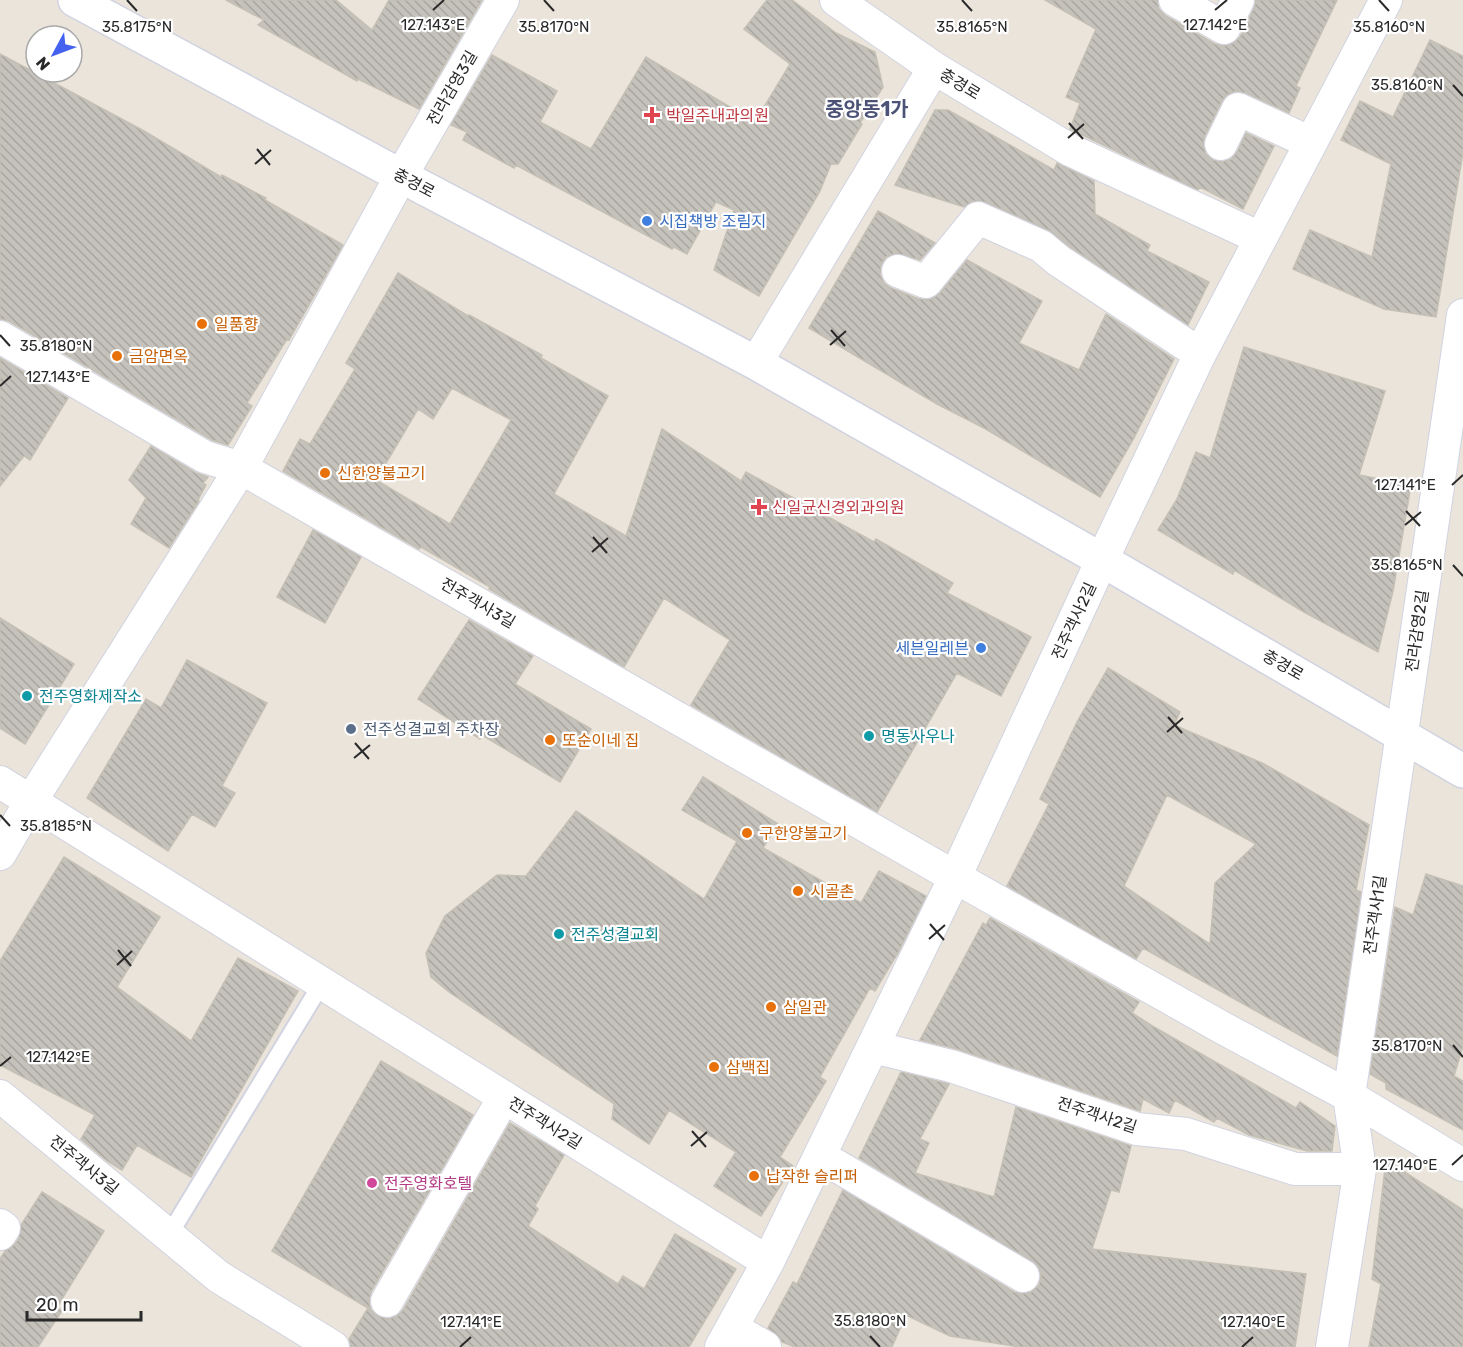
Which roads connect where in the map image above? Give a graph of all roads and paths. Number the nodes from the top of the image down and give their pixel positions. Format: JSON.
{"nodes":[{"id":1,"x":75,"y":0,"type":"edge"},
{"id":2,"x":503,"y":0,"type":"edge"},
{"id":3,"x":1175,"y":0,"type":"edge"},
{"id":4,"x":1238,"y":0,"type":"edge"},
{"id":5,"x":1386,"y":0,"type":"edge"},
{"id":6,"x":847,"y":3,"type":"edge"},
{"id":7,"x":934,"y":68,"type":"junction"},
{"id":8,"x":1221,"y":144,"type":"dead end"},
{"id":9,"x":1311,"y":144,"type":"junction"},
{"id":10,"x":401,"y":176,"type":"junction"},
{"id":11,"x":1260,"y":237,"type":"junction"},
{"id":12,"x":898,"y":272,"type":"dead end"},
{"id":13,"x":1463,"y":315,"type":"edge"},
{"id":14,"x":0,"y":337,"type":"edge"},
{"id":15,"x":1200,"y":354,"type":"junction"},
{"id":16,"x":756,"y":363,"type":"junction"},
{"id":17,"x":241,"y":468,"type":"junction"},
{"id":18,"x":1102,"y":560,"type":"junction"},
{"id":19,"x":1402,"y":734,"type":"junction"},
{"id":20,"x":1463,"y":771,"type":"edge"},
{"id":21,"x":0,"y":782,"type":"edge"},
{"id":22,"x":31,"y":801,"type":"junction"},
{"id":23,"x":0,"y":854,"type":"edge"},
{"id":24,"x":955,"y":877,"type":"junction"},
{"id":25,"x":322,"y":983,"type":"junction"},
{"id":26,"x":873,"y":1047,"type":"junction"},
{"id":27,"x":0,"y":1096,"type":"edge"},
{"id":28,"x":504,"y":1096,"type":"junction"},
{"id":29,"x":1349,"y":1096,"type":"junction"},
{"id":30,"x":820,"y":1156,"type":"junction"},
{"id":31,"x":1463,"y":1165,"type":"edge"},
{"id":32,"x":1360,"y":1169,"type":"junction"},
{"id":33,"x":0,"y":1225,"type":"edge"},
{"id":34,"x":0,"y":1234,"type":"edge"},
{"id":35,"x":169,"y":1235,"type":"junction"},
{"id":36,"x":768,"y":1262,"type":"junction"},
{"id":37,"x":1023,"y":1276,"type":"dead end"},
{"id":38,"x":387,"y":1301,"type":"dead end"},
{"id":39,"x":727,"y":1337,"type":"edge"},
{"id":40,"x":333,"y":1347,"type":"edge"},
{"id":41,"x":765,"y":1347,"type":"edge"},
{"id":42,"x":1332,"y":1347,"type":"edge"}],
"edges":[{"from":1,"to":10,"type":"street","name":"충경로"},
{"from":2,"to":10,"type":"street","name":"전라감영3길"},
{"from":3,"to":4,"type":"street"},
{"from":5,"to":9,"type":"street"},
{"from":6,"to":7,"type":"street"},
{"from":7,"to":11,"type":"street","name":"충경로"},
{"from":7,"to":16,"type":"street","name":"충경로"},
{"from":8,"to":9,"type":"street"},
{"from":9,"to":11,"type":"street"},
{"from":10,"to":16,"type":"street","name":"충경로"},
{"from":10,"to":17,"type":"street"},
{"from":11,"to":15,"type":"street"},
{"from":12,"to":15,"type":"street"},
{"from":13,"to":19,"type":"street","name":"전라감영2길"},
{"from":14,"to":17,"type":"street","name":"전주객사3길"},
{"from":15,"to":18,"type":"street"},
{"from":16,"to":18,"type":"street","name":"충경로"},
{"from":17,"to":22,"type":"street"},
{"from":17,"to":24,"type":"street","name":"전주객사3길"},
{"from":18,"to":19,"type":"street","name":"충경로"},
{"from":18,"to":24,"type":"street","name":"전주객사2길"},
{"from":19,"to":20,"type":"street","name":"충경로"},
{"from":19,"to":29,"type":"street","name":"전주객사1길"},
{"from":21,"to":22,"type":"street"},
{"from":22,"to":23,"type":"street"},
{"from":22,"to":25,"type":"street"},
{"from":24,"to":26,"type":"street","name":"전주객사2길"},
{"from":24,"to":29,"type":"street"},
{"from":25,"to":28,"type":"street","name":"전주객사2길"},
{"from":25,"to":35,"type":"lane"},
{"from":26,"to":30,"type":"street","name":"전주객사2길"},
{"from":26,"to":32,"type":"street","name":"전주객사2길"},
{"from":27,"to":35,"type":"street","name":"전주객사3길"},
{"from":28,"to":36,"type":"street","name":"전주객사2길"},
{"from":28,"to":38,"type":"street"},
{"from":29,"to":31,"type":"street"},
{"from":29,"to":32,"type":"street","name":"전주객사1길"},
{"from":30,"to":36,"type":"street","name":"전주객사2길"},
{"from":30,"to":37,"type":"street"},
{"from":32,"to":42,"type":"street","name":"전주객사1길"},
{"from":33,"to":34,"type":"street"},
{"from":35,"to":40,"type":"street"},
{"from":36,"to":39,"type":"street","name":"전주객사2길"},
{"from":39,"to":41,"type":"street","name":"전주객사2길"}]}
